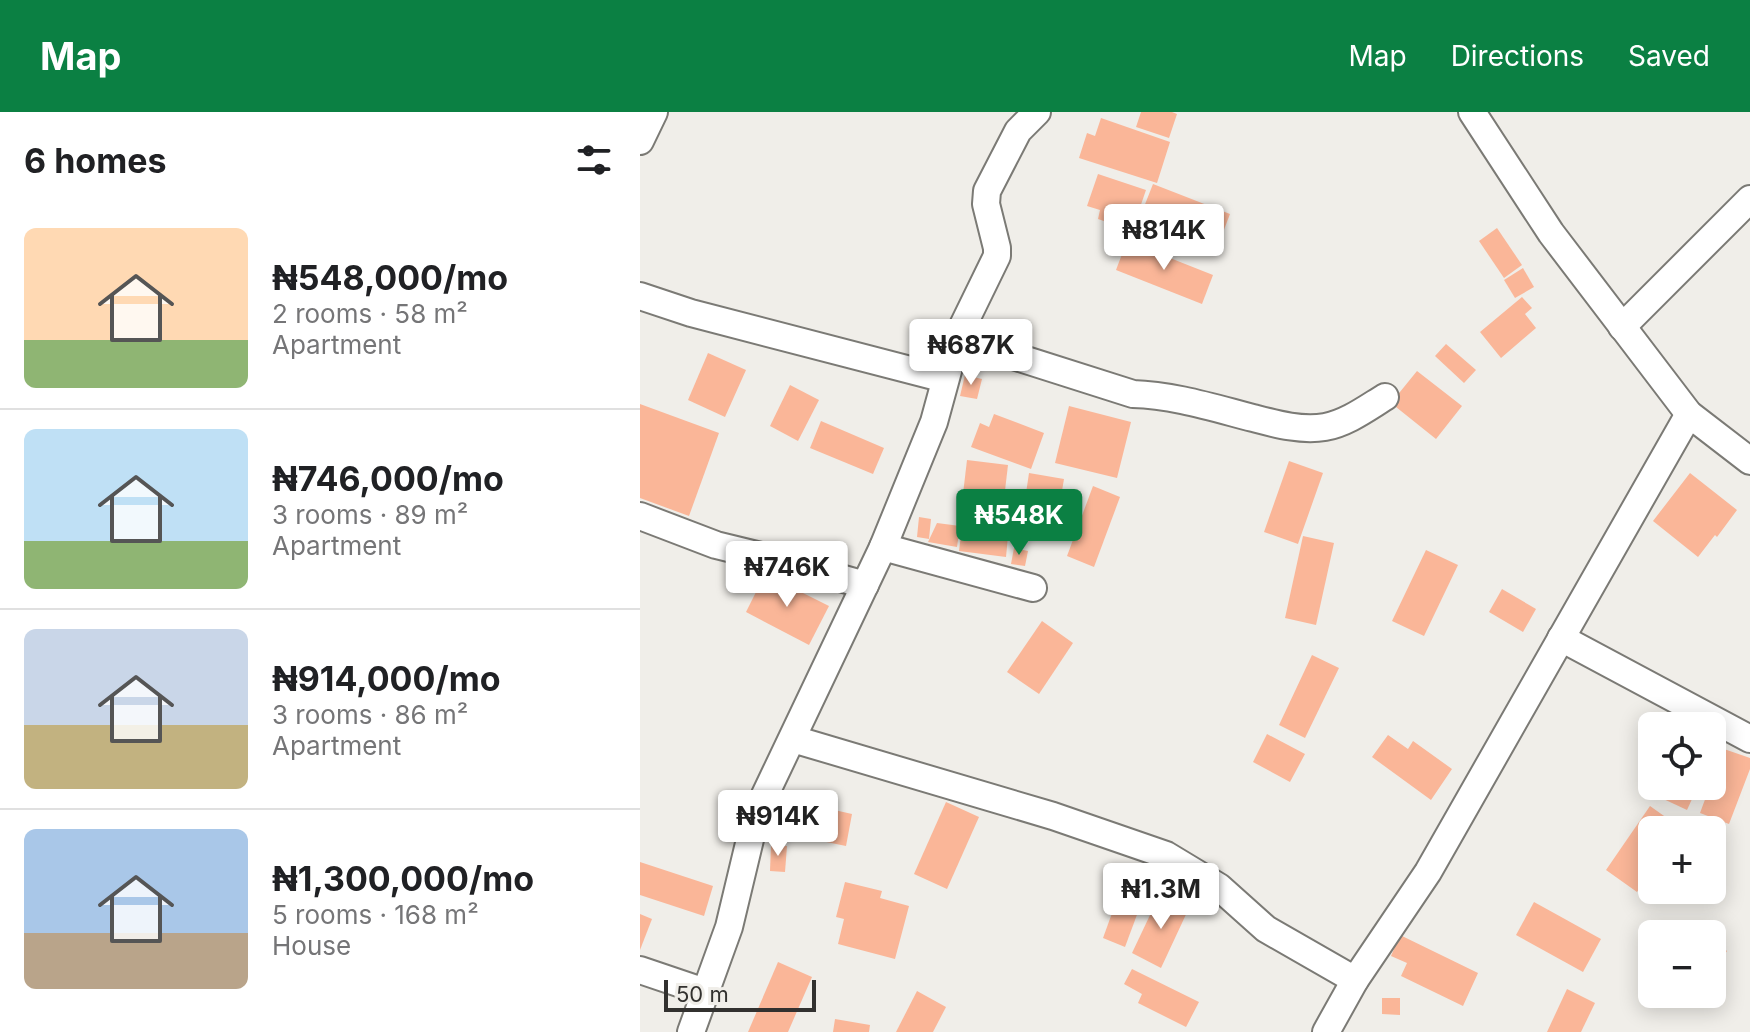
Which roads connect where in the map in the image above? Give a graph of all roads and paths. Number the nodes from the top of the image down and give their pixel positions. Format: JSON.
{"nodes":[{"id":1,"x":654,"y":112,"type":"edge"},
{"id":2,"x":1037,"y":112,"type":"edge"},
{"id":3,"x":1472,"y":112,"type":"edge"},
{"id":4,"x":640,"y":141,"type":"edge"},
{"id":5,"x":1750,"y":199,"type":"edge"},
{"id":6,"x":640,"y":296,"type":"edge"},
{"id":7,"x":1622,"y":327,"type":"junction"},
{"id":8,"x":957,"y":338,"type":"junction"},
{"id":9,"x":945,"y":379,"type":"junction"},
{"id":10,"x":1385,"y":397,"type":"dead end"},
{"id":11,"x":1689,"y":414,"type":"junction"},
{"id":12,"x":1750,"y":461,"type":"edge"},
{"id":13,"x":640,"y":516,"type":"edge"},
{"id":14,"x":883,"y":547,"type":"junction"},
{"id":15,"x":865,"y":585,"type":"junction"},
{"id":16,"x":1033,"y":588,"type":"dead end"},
{"id":17,"x":1561,"y":638,"type":"junction"},
{"id":18,"x":793,"y":739,"type":"junction"},
{"id":19,"x":1750,"y":739,"type":"edge"},
{"id":20,"x":640,"y":970,"type":"edge"},
{"id":21,"x":1355,"y":980,"type":"junction"},
{"id":22,"x":705,"y":992,"type":"junction"},
{"id":23,"x":691,"y":1032,"type":"edge"},
{"id":24,"x":1326,"y":1032,"type":"edge"}],
"edges":[{"from":1,"to":4,"type":"street"},
{"from":2,"to":8,"type":"street"},
{"from":3,"to":7,"type":"street"},
{"from":5,"to":7,"type":"street"},
{"from":6,"to":9,"type":"street"},
{"from":7,"to":11,"type":"street"},
{"from":8,"to":9,"type":"street"},
{"from":8,"to":10,"type":"street"},
{"from":9,"to":14,"type":"street"},
{"from":11,"to":12,"type":"street"},
{"from":11,"to":17,"type":"street"},
{"from":13,"to":15,"type":"street"},
{"from":14,"to":15,"type":"street"},
{"from":14,"to":16,"type":"street"},
{"from":15,"to":18,"type":"street"},
{"from":17,"to":19,"type":"street"},
{"from":17,"to":21,"type":"street"},
{"from":18,"to":21,"type":"street"},
{"from":18,"to":22,"type":"street"},
{"from":20,"to":22,"type":"street"},
{"from":21,"to":24,"type":"street"},
{"from":22,"to":23,"type":"street"}]}
